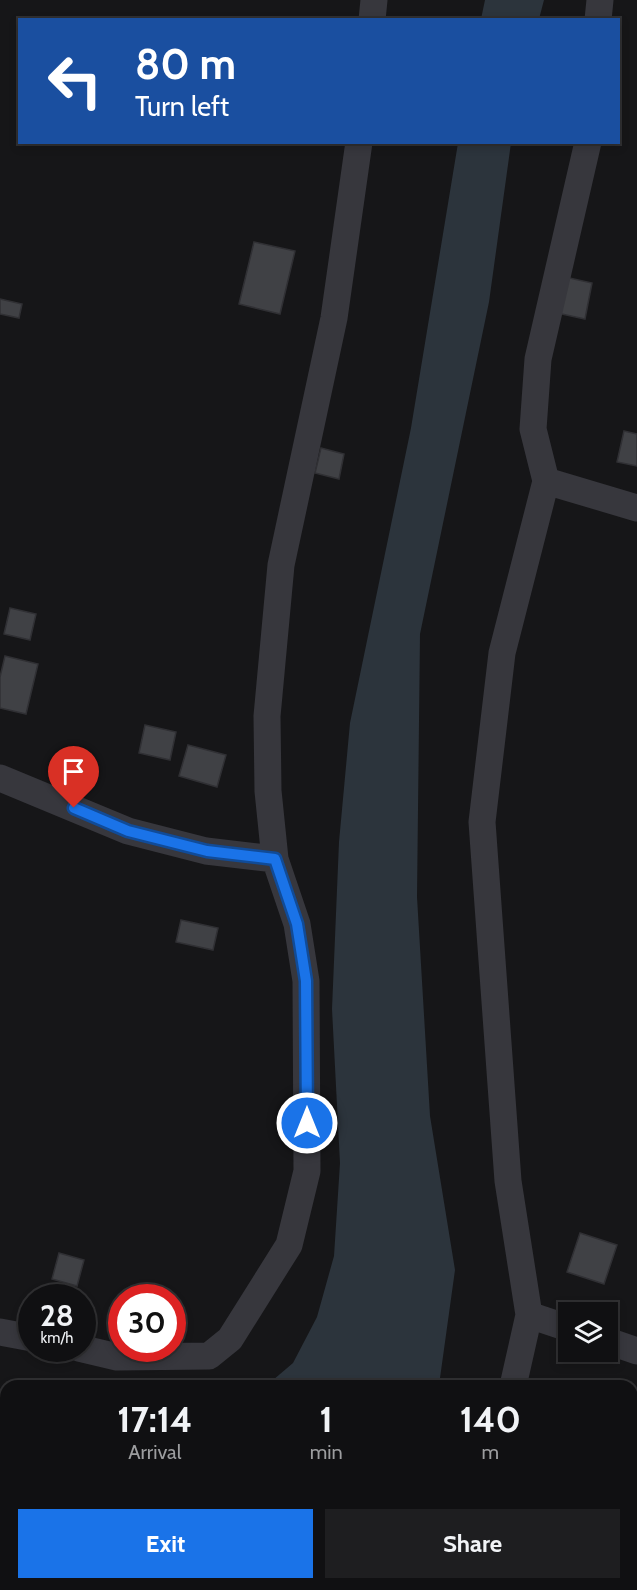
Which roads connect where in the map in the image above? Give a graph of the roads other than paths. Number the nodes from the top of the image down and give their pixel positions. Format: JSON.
{"nodes":[{"id":1,"x":374,"y":0,"type":"edge"},
{"id":2,"x":600,"y":0,"type":"edge"},
{"id":3,"x":372,"y":18,"type":"edge"},
{"id":4,"x":598,"y":18,"type":"edge"},
{"id":5,"x":359,"y":144,"type":"edge"},
{"id":6,"x":588,"y":144,"type":"edge"},
{"id":7,"x":546,"y":481,"type":"junction"},
{"id":8,"x":637,"y":508,"type":"edge"},
{"id":9,"x":0,"y":778,"type":"edge"},
{"id":10,"x":275,"y":859,"type":"junction"},
{"id":11,"x":529,"y":1315,"type":"junction"},
{"id":12,"x":558,"y":1325,"type":"edge"},
{"id":13,"x":0,"y":1332,"type":"edge"},
{"id":14,"x":18,"y":1335,"type":"edge"},
{"id":15,"x":618,"y":1344,"type":"edge"},
{"id":16,"x":637,"y":1351,"type":"edge"},
{"id":17,"x":96,"y":1352,"type":"edge"},
{"id":18,"x":514,"y":1380,"type":"edge"}],
"edges":[{"from":1,"to":3,"type":"street"},
{"from":2,"to":4,"type":"street"},
{"from":5,"to":10,"type":"street"},
{"from":6,"to":7,"type":"street"},
{"from":7,"to":8,"type":"street"},
{"from":7,"to":11,"type":"street"},
{"from":9,"to":10,"type":"street"},
{"from":10,"to":17,"type":"street"},
{"from":11,"to":12,"type":"street"},
{"from":11,"to":18,"type":"street"},
{"from":13,"to":14,"type":"street"},
{"from":15,"to":16,"type":"street"}]}
